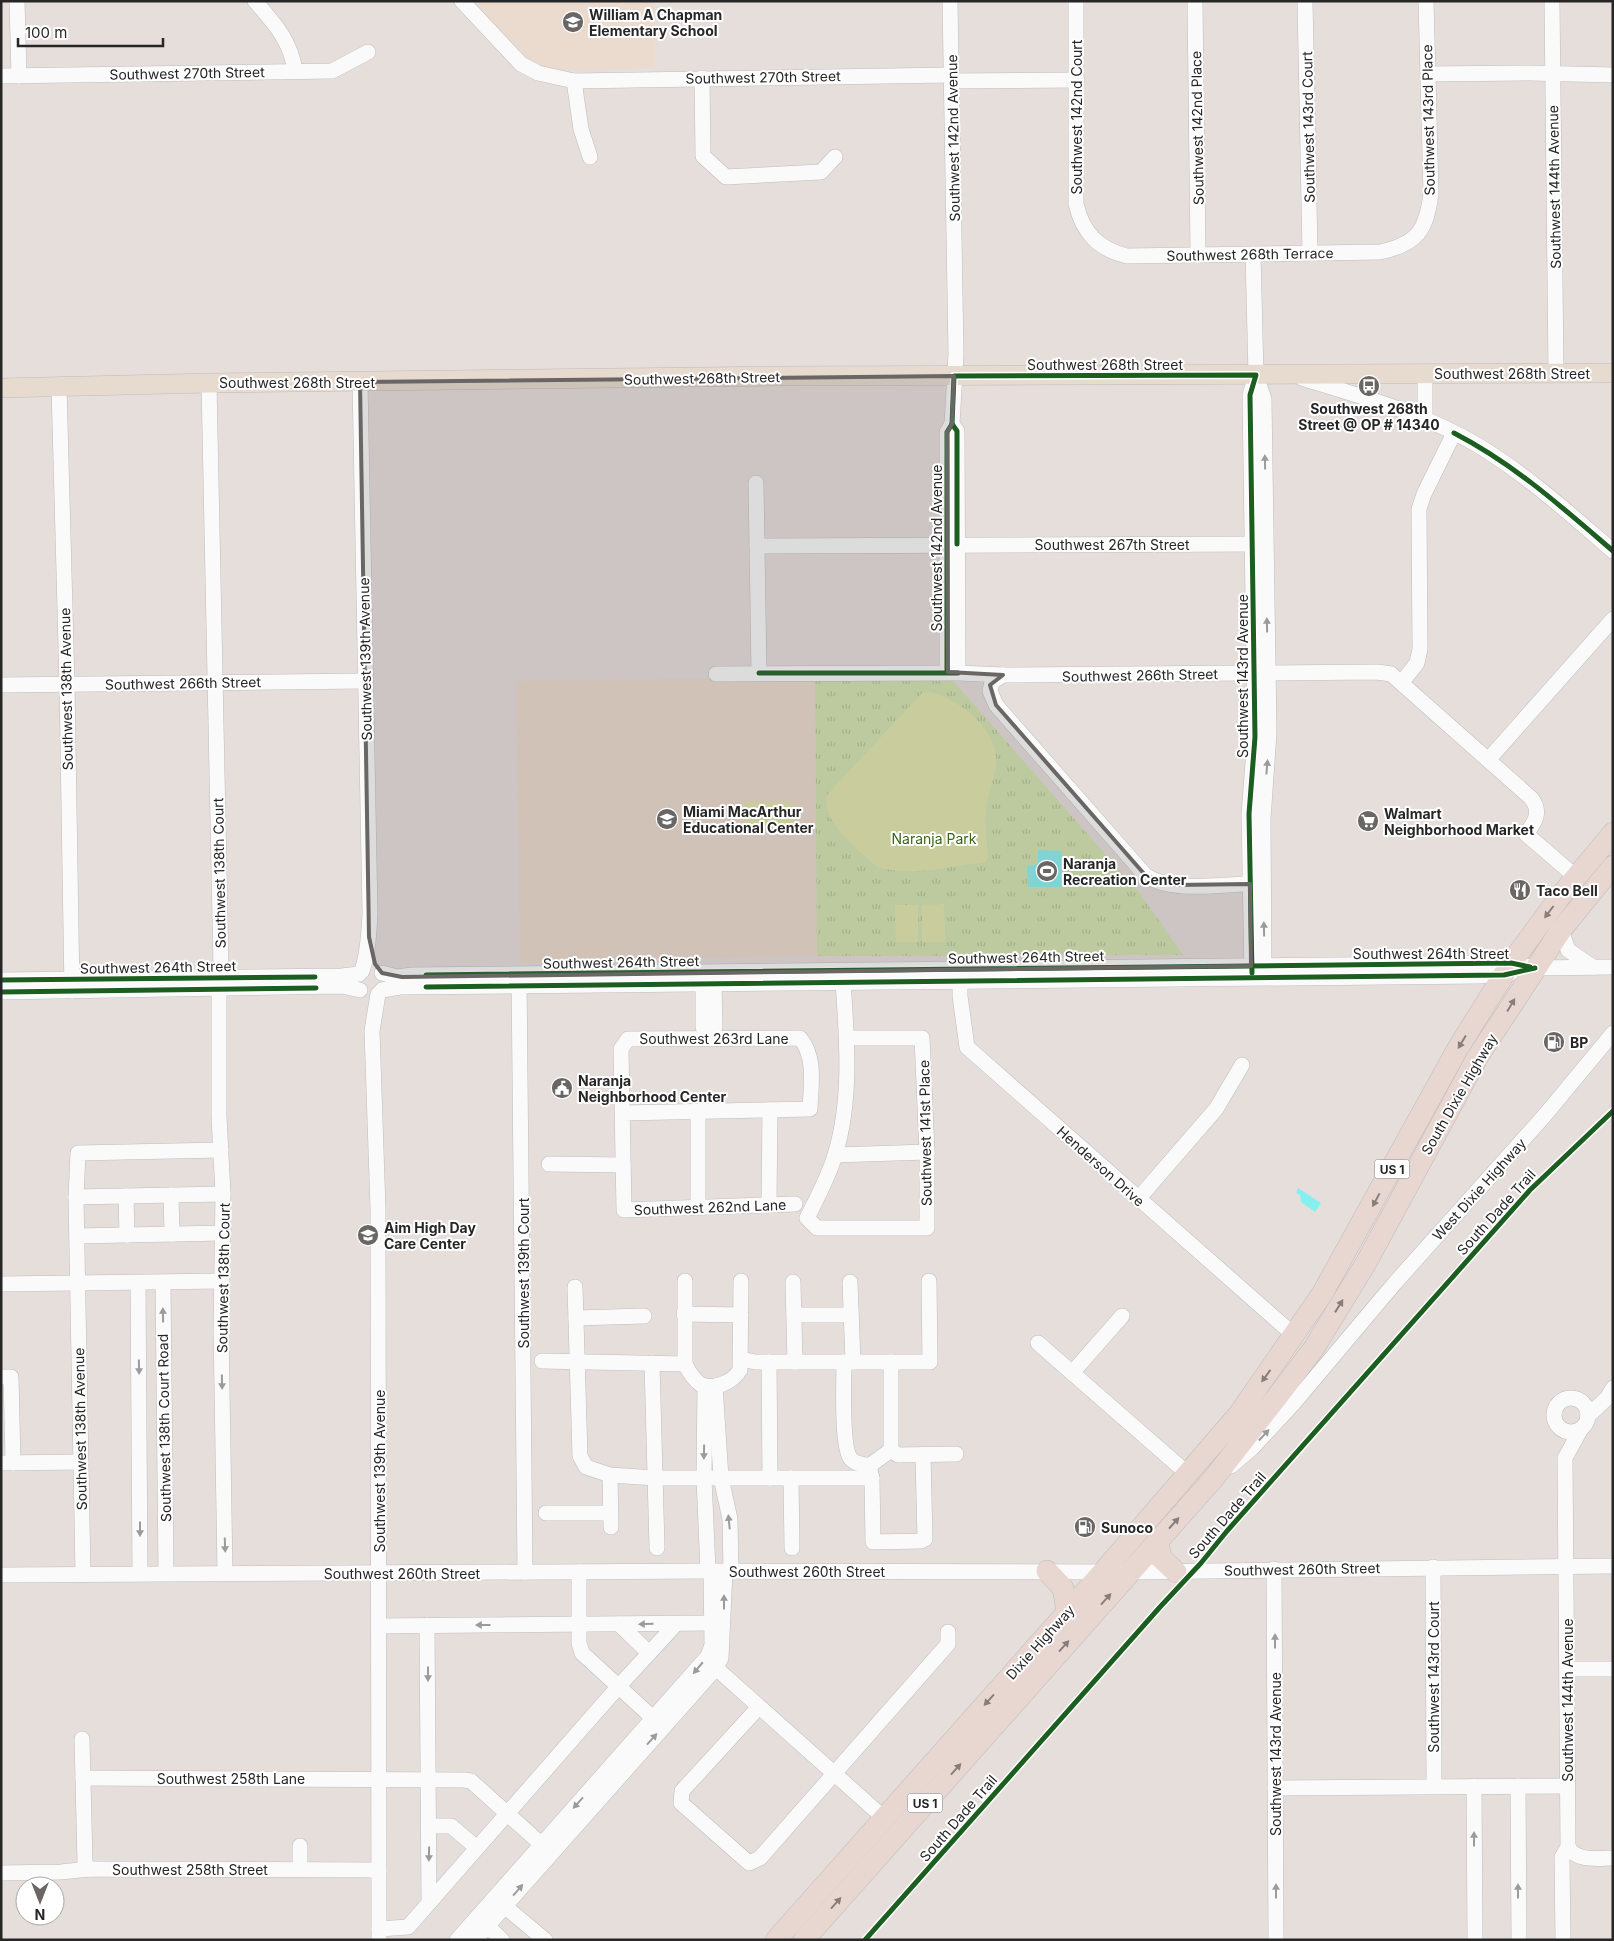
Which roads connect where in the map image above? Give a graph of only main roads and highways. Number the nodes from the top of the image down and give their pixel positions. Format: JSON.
{"nodes":[{"id":1,"x":1613,"y":373,"type":"edge"},
{"id":2,"x":1,"y":388,"type":"edge"},
{"id":3,"x":1613,"y":833,"type":"edge"},
{"id":4,"x":1613,"y":866,"type":"edge"},
{"id":5,"x":1294,"y":1336,"type":"junction"},
{"id":6,"x":1314,"y":1348,"type":"junction"},
{"id":7,"x":1214,"y":1478,"type":"joint"},
{"id":8,"x":1158,"y":1541,"type":"junction"},
{"id":9,"x":1047,"y":1570,"type":"road end"},
{"id":10,"x":1176,"y":1572,"type":"road end"},
{"id":11,"x":1067,"y":1611,"type":"junction"},
{"id":12,"x":776,"y":1940,"type":"edge"},
{"id":13,"x":804,"y":1940,"type":"edge"}],
"edges":[{"from":1,"to":2,"type":"main road","name":"Southwest 268th Street"},
{"from":3,"to":5,"type":"highway","name":"South Dixie Highway","number":"US 1","one_way":true},
{"from":6,"to":4,"type":"highway","name":"South Dixie Highway","number":"US 1","one_way":true},
{"from":5,"to":6,"type":"highway"},
{"from":5,"to":11,"type":"highway","name":"Dixie Highway","number":"US 1","one_way":true},
{"from":6,"to":7,"type":"highway","name":"South Dixie Highway","number":"US 1"},
{"from":8,"to":7,"type":"highway","name":"Dixie Highway","number":"US 1","one_way":true},
{"from":8,"to":10,"type":"highway"},
{"from":13,"to":8,"type":"highway","name":"Dixie Highway","number":"US 1","one_way":true},
{"from":9,"to":11,"type":"highway"},
{"from":11,"to":12,"type":"highway","name":"Dixie Highway","number":"US 1","one_way":true}]}
